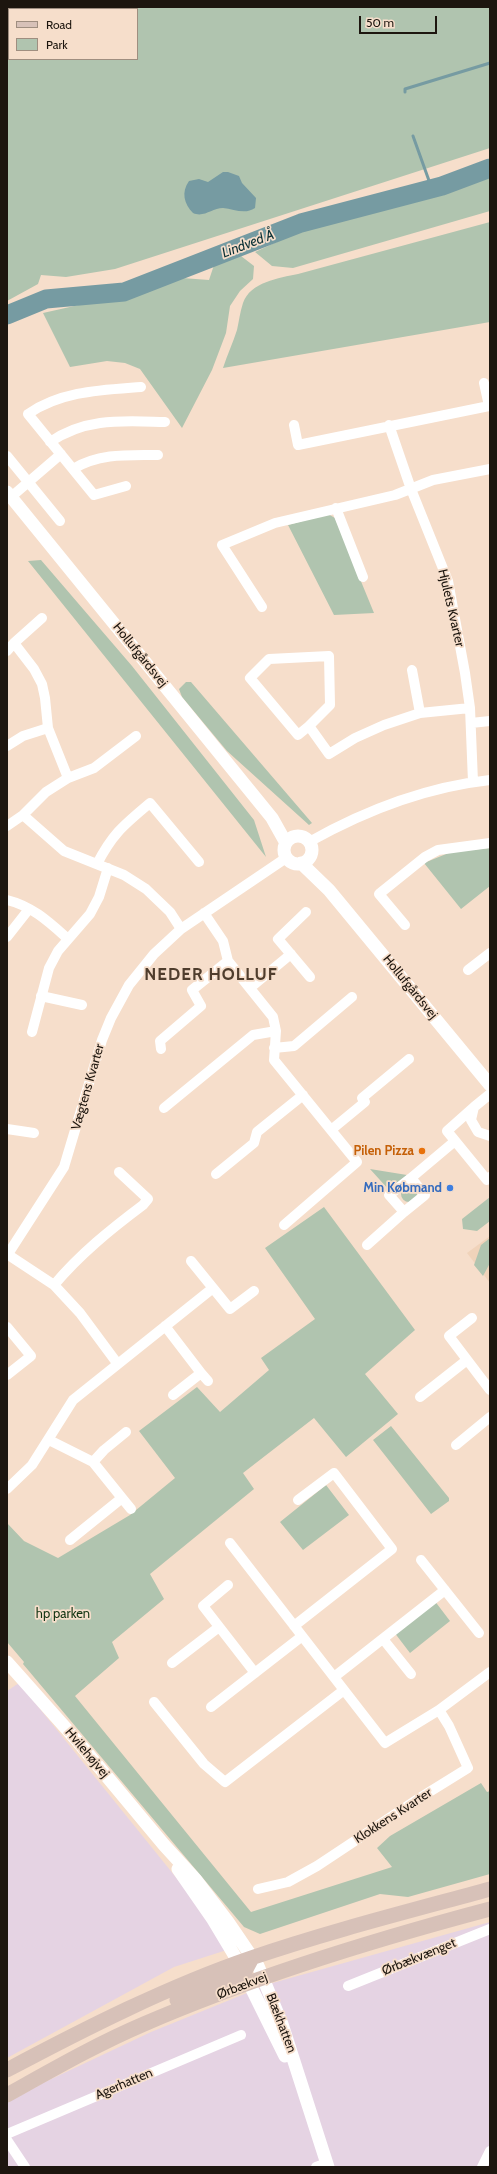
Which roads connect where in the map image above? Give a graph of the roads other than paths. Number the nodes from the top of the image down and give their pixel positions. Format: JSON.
{"nodes":[{"id":1,"x":484,"y":383,"type":"dead end"},
{"id":2,"x":141,"y":387,"type":"dead end"},
{"id":3,"x":165,"y":422,"type":"dead end"},
{"id":4,"x":294,"y":425,"type":"dead end"},
{"id":5,"x":389,"y":425,"type":"junction"},
{"id":6,"x":50,"y":442,"type":"junction"},
{"id":7,"x":61,"y":454,"type":"junction"},
{"id":8,"x":158,"y":455,"type":"dead end"},
{"id":9,"x":7,"y":456,"type":"edge"},
{"id":10,"x":73,"y":469,"type":"junction"},
{"id":11,"x":490,"y":469,"type":"edge"},
{"id":12,"x":28,"y":482,"type":"junction"},
{"id":13,"x":126,"y":486,"type":"dead end"},
{"id":14,"x":411,"y":488,"type":"junction"},
{"id":15,"x":9,"y":494,"type":"edge"},
{"id":16,"x":336,"y":508,"type":"junction"},
{"id":17,"x":60,"y":521,"type":"dead end"},
{"id":18,"x":363,"y":577,"type":"dead end"},
{"id":19,"x":262,"y":607,"type":"dead end"},
{"id":20,"x":42,"y":618,"type":"dead end"},
{"id":21,"x":14,"y":643,"type":"junction"},
{"id":22,"x":7,"y":651,"type":"edge"},
{"id":23,"x":412,"y":670,"type":"dead end"},
{"id":24,"x":470,"y":708,"type":"junction"},
{"id":25,"x":420,"y":713,"type":"junction"},
{"id":26,"x":490,"y":721,"type":"edge"},
{"id":27,"x":471,"y":723,"type":"junction"},
{"id":28,"x":309,"y":726,"type":"junction"},
{"id":29,"x":48,"y":728,"type":"junction"},
{"id":30,"x":136,"y":736,"type":"dead end"},
{"id":31,"x":7,"y":746,"type":"edge"},
{"id":32,"x":68,"y":778,"type":"junction"},
{"id":33,"x":490,"y":780,"type":"edge"},
{"id":34,"x":473,"y":782,"type":"junction"},
{"id":35,"x":23,"y":815,"type":"junction"},
{"id":36,"x":7,"y":826,"type":"edge"},
{"id":37,"x":290,"y":840,"type":"junction"},
{"id":38,"x":490,"y":844,"type":"edge"},
{"id":39,"x":307,"y":854,"type":"junction"},
{"id":40,"x":286,"y":858,"type":"junction"},
{"id":41,"x":199,"y":862,"type":"dead end"},
{"id":42,"x":97,"y":864,"type":"junction"},
{"id":43,"x":108,"y":868,"type":"junction"},
{"id":44,"x":7,"y":900,"type":"edge"},
{"id":45,"x":30,"y":909,"type":"junction"},
{"id":46,"x":306,"y":912,"type":"dead end"},
{"id":47,"x":204,"y":913,"type":"junction"},
{"id":48,"x":405,"y":925,"type":"dead end"},
{"id":49,"x":182,"y":929,"type":"junction"},
{"id":50,"x":7,"y":937,"type":"edge"},
{"id":51,"x":68,"y":939,"type":"junction"},
{"id":52,"x":490,"y":952,"type":"edge"},
{"id":53,"x":291,"y":954,"type":"junction"},
{"id":54,"x":228,"y":961,"type":"junction"},
{"id":55,"x":468,"y":970,"type":"dead end"},
{"id":56,"x":310,"y":977,"type":"dead end"},
{"id":57,"x":250,"y":988,"type":"junction"},
{"id":58,"x":41,"y":996,"type":"junction"},
{"id":59,"x":352,"y":996,"type":"dead end"},
{"id":60,"x":82,"y":1005,"type":"dead end"},
{"id":61,"x":276,"y":1031,"type":"junction"},
{"id":62,"x":32,"y":1032,"type":"dead end"},
{"id":63,"x":274,"y":1048,"type":"junction"},
{"id":64,"x":161,"y":1049,"type":"dead end"},
{"id":65,"x":409,"y":1059,"type":"dead end"},
{"id":66,"x":490,"y":1085,"type":"edge"},
{"id":67,"x":490,"y":1094,"type":"edge"},
{"id":68,"x":303,"y":1095,"type":"junction"},
{"id":69,"x":474,"y":1107,"type":"junction"},
{"id":70,"x":164,"y":1108,"type":"dead end"},
{"id":71,"x":7,"y":1129,"type":"edge"},
{"id":72,"x":331,"y":1130,"type":"junction"},
{"id":73,"x":34,"y":1133,"type":"dead end"},
{"id":74,"x":490,"y":1136,"type":"edge"},
{"id":75,"x":455,"y":1141,"type":"junction"},
{"id":76,"x":119,"y":1172,"type":"dead end"},
{"id":77,"x":216,"y":1174,"type":"dead end"},
{"id":78,"x":490,"y":1177,"type":"edge"},
{"id":79,"x":411,"y":1178,"type":"junction"},
{"id":80,"x":404,"y":1212,"type":"junction"},
{"id":81,"x":284,"y":1225,"type":"dead end"},
{"id":82,"x":367,"y":1245,"type":"dead end"},
{"id":83,"x":8,"y":1254,"type":"edge"},
{"id":84,"x":190,"y":1261,"type":"dead end"},
{"id":85,"x":54,"y":1285,"type":"junction"},
{"id":86,"x":213,"y":1288,"type":"junction"},
{"id":87,"x":254,"y":1292,"type":"dead end"},
{"id":88,"x":472,"y":1318,"type":"dead end"},
{"id":89,"x":165,"y":1326,"type":"junction"},
{"id":90,"x":7,"y":1327,"type":"edge"},
{"id":91,"x":467,"y":1360,"type":"junction"},
{"id":92,"x":116,"y":1363,"type":"junction"},
{"id":93,"x":201,"y":1373,"type":"junction"},
{"id":94,"x":7,"y":1375,"type":"edge"},
{"id":95,"x":208,"y":1381,"type":"dead end"},
{"id":96,"x":490,"y":1390,"type":"edge"},
{"id":97,"x":173,"y":1395,"type":"dead end"},
{"id":98,"x":420,"y":1397,"type":"dead end"},
{"id":99,"x":490,"y":1417,"type":"edge"},
{"id":100,"x":126,"y":1432,"type":"dead end"},
{"id":101,"x":49,"y":1440,"type":"junction"},
{"id":102,"x":456,"y":1445,"type":"dead end"},
{"id":103,"x":93,"y":1462,"type":"junction"},
{"id":104,"x":7,"y":1489,"type":"edge"},
{"id":105,"x":122,"y":1498,"type":"junction"},
{"id":106,"x":298,"y":1500,"type":"dead end"},
{"id":107,"x":131,"y":1509,"type":"dead end"},
{"id":108,"x":70,"y":1540,"type":"dead end"},
{"id":109,"x":230,"y":1543,"type":"dead end"},
{"id":110,"x":421,"y":1560,"type":"dead end"},
{"id":111,"x":228,"y":1585,"type":"dead end"},
{"id":112,"x":445,"y":1590,"type":"junction"},
{"id":113,"x":294,"y":1626,"type":"junction"},
{"id":114,"x":219,"y":1627,"type":"junction"},
{"id":115,"x":479,"y":1633,"type":"dead end"},
{"id":116,"x":302,"y":1637,"type":"junction"},
{"id":117,"x":383,"y":1638,"type":"junction"},
{"id":118,"x":7,"y":1662,"type":"edge"},
{"id":119,"x":172,"y":1663,"type":"dead end"},
{"id":120,"x":490,"y":1672,"type":"edge"},
{"id":121,"x":255,"y":1673,"type":"junction"},
{"id":122,"x":411,"y":1674,"type":"dead end"},
{"id":123,"x":334,"y":1677,"type":"junction"},
{"id":124,"x":344,"y":1690,"type":"junction"},
{"id":125,"x":154,"y":1702,"type":"dead end"},
{"id":126,"x":211,"y":1707,"type":"dead end"},
{"id":127,"x":439,"y":1710,"type":"junction"},
{"id":128,"x":258,"y":1889,"type":"dead end"},
{"id":129,"x":490,"y":1889,"type":"edge"},
{"id":130,"x":490,"y":1909,"type":"edge"},
{"id":131,"x":490,"y":1929,"type":"edge"},
{"id":132,"x":251,"y":1970,"type":"junction"},
{"id":133,"x":348,"y":1986,"type":"dead end"},
{"id":134,"x":241,"y":2035,"type":"dead end"},
{"id":135,"x":7,"y":2070,"type":"edge"},
{"id":136,"x":7,"y":2095,"type":"edge"},
{"id":137,"x":7,"y":2134,"type":"edge"},
{"id":138,"x":7,"y":2140,"type":"edge"},
{"id":139,"x":490,"y":2151,"type":"edge"},
{"id":140,"x":324,"y":2166,"type":"edge"},
{"id":141,"x":24,"y":2167,"type":"edge"},
{"id":142,"x":482,"y":2167,"type":"edge"}],
"edges":[{"from":1,"to":5,"type":"street"},
{"from":2,"to":6,"type":"street"},
{"from":3,"to":6,"type":"street"},
{"from":4,"to":5,"type":"street"},
{"from":5,"to":14,"type":"street","name":"Hjulets Kvarter"},
{"from":6,"to":7,"type":"street"},
{"from":7,"to":10,"type":"street"},
{"from":7,"to":12,"type":"street"},
{"from":8,"to":10,"type":"street"},
{"from":9,"to":12,"type":"street"},
{"from":10,"to":13,"type":"street"},
{"from":11,"to":14,"type":"street"},
{"from":12,"to":15,"type":"street"},
{"from":12,"to":17,"type":"street"},
{"from":14,"to":16,"type":"street"},
{"from":14,"to":24,"type":"street","name":"Hjulets Kvarter"},
{"from":15,"to":37,"type":"street","name":"Hollufgårdsvej"},
{"from":16,"to":18,"type":"street"},
{"from":16,"to":19,"type":"street"},
{"from":20,"to":21,"type":"street"},
{"from":21,"to":22,"type":"street"},
{"from":21,"to":29,"type":"street"},
{"from":23,"to":25,"type":"street"},
{"from":24,"to":25,"type":"street"},
{"from":24,"to":27,"type":"street","name":"Hjulets Kvarter"},
{"from":25,"to":28,"type":"street"},
{"from":26,"to":27,"type":"street"},
{"from":27,"to":34,"type":"street","name":"Hjulets Kvarter"},
{"from":28,"to":28,"type":"street"},
{"from":29,"to":31,"type":"street"},
{"from":29,"to":32,"type":"street"},
{"from":30,"to":32,"type":"street"},
{"from":32,"to":35,"type":"street"},
{"from":33,"to":34,"type":"street"},
{"from":34,"to":39,"type":"street"},
{"from":35,"to":36,"type":"street"},
{"from":35,"to":42,"type":"street"},
{"from":37,"to":39,"type":"street"},
{"from":37,"to":40,"type":"street"},
{"from":38,"to":48,"type":"street"},
{"from":39,"to":40,"type":"street"},
{"from":39,"to":66,"type":"street","name":"Hollufgårdsvej"},
{"from":40,"to":47,"type":"street","name":"Vægtens Kvarter"},
{"from":41,"to":42,"type":"street"},
{"from":42,"to":43,"type":"street"},
{"from":43,"to":49,"type":"street"},
{"from":43,"to":51,"type":"street"},
{"from":44,"to":45,"type":"street"},
{"from":45,"to":50,"type":"street"},
{"from":45,"to":51,"type":"street"},
{"from":46,"to":53,"type":"street"},
{"from":47,"to":49,"type":"street","name":"Vægtens Kvarter"},
{"from":47,"to":54,"type":"street"},
{"from":49,"to":83,"type":"street","name":"Vægtens Kvarter"},
{"from":51,"to":58,"type":"street"},
{"from":52,"to":55,"type":"street"},
{"from":53,"to":56,"type":"street"},
{"from":53,"to":57,"type":"street"},
{"from":54,"to":57,"type":"street"},
{"from":54,"to":64,"type":"street"},
{"from":57,"to":61,"type":"street"},
{"from":58,"to":60,"type":"street"},
{"from":58,"to":62,"type":"street"},
{"from":59,"to":63,"type":"street"},
{"from":61,"to":63,"type":"street"},
{"from":61,"to":70,"type":"street"},
{"from":63,"to":68,"type":"street"},
{"from":65,"to":72,"type":"street"},
{"from":67,"to":69,"type":"street"},
{"from":68,"to":72,"type":"street"},
{"from":68,"to":77,"type":"street"},
{"from":69,"to":74,"type":"street"},
{"from":69,"to":75,"type":"street"},
{"from":71,"to":73,"type":"street"},
{"from":72,"to":81,"type":"street"},
{"from":75,"to":78,"type":"street"},
{"from":75,"to":79,"type":"street"},
{"from":76,"to":85,"type":"street"},
{"from":79,"to":80,"type":"street"},
{"from":79,"to":80,"type":"street"},
{"from":80,"to":82,"type":"street"},
{"from":83,"to":85,"type":"street","name":"Vægtens Kvarter"},
{"from":84,"to":86,"type":"street"},
{"from":85,"to":92,"type":"street","name":"Vægtens Kvarter"},
{"from":86,"to":87,"type":"street"},
{"from":86,"to":89,"type":"street"},
{"from":88,"to":91,"type":"street"},
{"from":89,"to":92,"type":"street"},
{"from":89,"to":93,"type":"street"},
{"from":90,"to":94,"type":"street"},
{"from":91,"to":96,"type":"street"},
{"from":91,"to":98,"type":"street"},
{"from":92,"to":101,"type":"street"},
{"from":93,"to":95,"type":"street"},
{"from":93,"to":97,"type":"street"},
{"from":99,"to":102,"type":"street"},
{"from":100,"to":103,"type":"street"},
{"from":101,"to":103,"type":"street"},
{"from":101,"to":104,"type":"street"},
{"from":103,"to":105,"type":"street"},
{"from":105,"to":107,"type":"street"},
{"from":105,"to":108,"type":"street"},
{"from":106,"to":113,"type":"street"},
{"from":109,"to":113,"type":"street"},
{"from":110,"to":112,"type":"street"},
{"from":111,"to":114,"type":"street"},
{"from":112,"to":115,"type":"street"},
{"from":112,"to":117,"type":"street"},
{"from":113,"to":116,"type":"street"},
{"from":114,"to":119,"type":"street"},
{"from":114,"to":121,"type":"street"},
{"from":116,"to":121,"type":"street"},
{"from":116,"to":123,"type":"street"},
{"from":117,"to":122,"type":"street"},
{"from":117,"to":123,"type":"street"},
{"from":118,"to":132,"type":"street","name":"Hvilehøjvej"},
{"from":120,"to":127,"type":"street"},
{"from":121,"to":126,"type":"street"},
{"from":123,"to":124,"type":"street"},
{"from":124,"to":125,"type":"street"},
{"from":124,"to":127,"type":"street"},
{"from":127,"to":128,"type":"street","name":"Klokkens Kvarter"},
{"from":129,"to":132,"type":"main road","name":"Ørbækvej"},
{"from":130,"to":132,"type":"main road","name":"Ørbækvej"},
{"from":131,"to":133,"type":"street","name":"Ørbækvænget"},
{"from":132,"to":135,"type":"main road","name":"Ørbækvej"},
{"from":132,"to":136,"type":"main road"},
{"from":132,"to":140,"type":"street","name":"Blækhatten"},
{"from":134,"to":137,"type":"street","name":"Agerhatten"},
{"from":138,"to":141,"type":"street"},
{"from":139,"to":142,"type":"street"}]}
